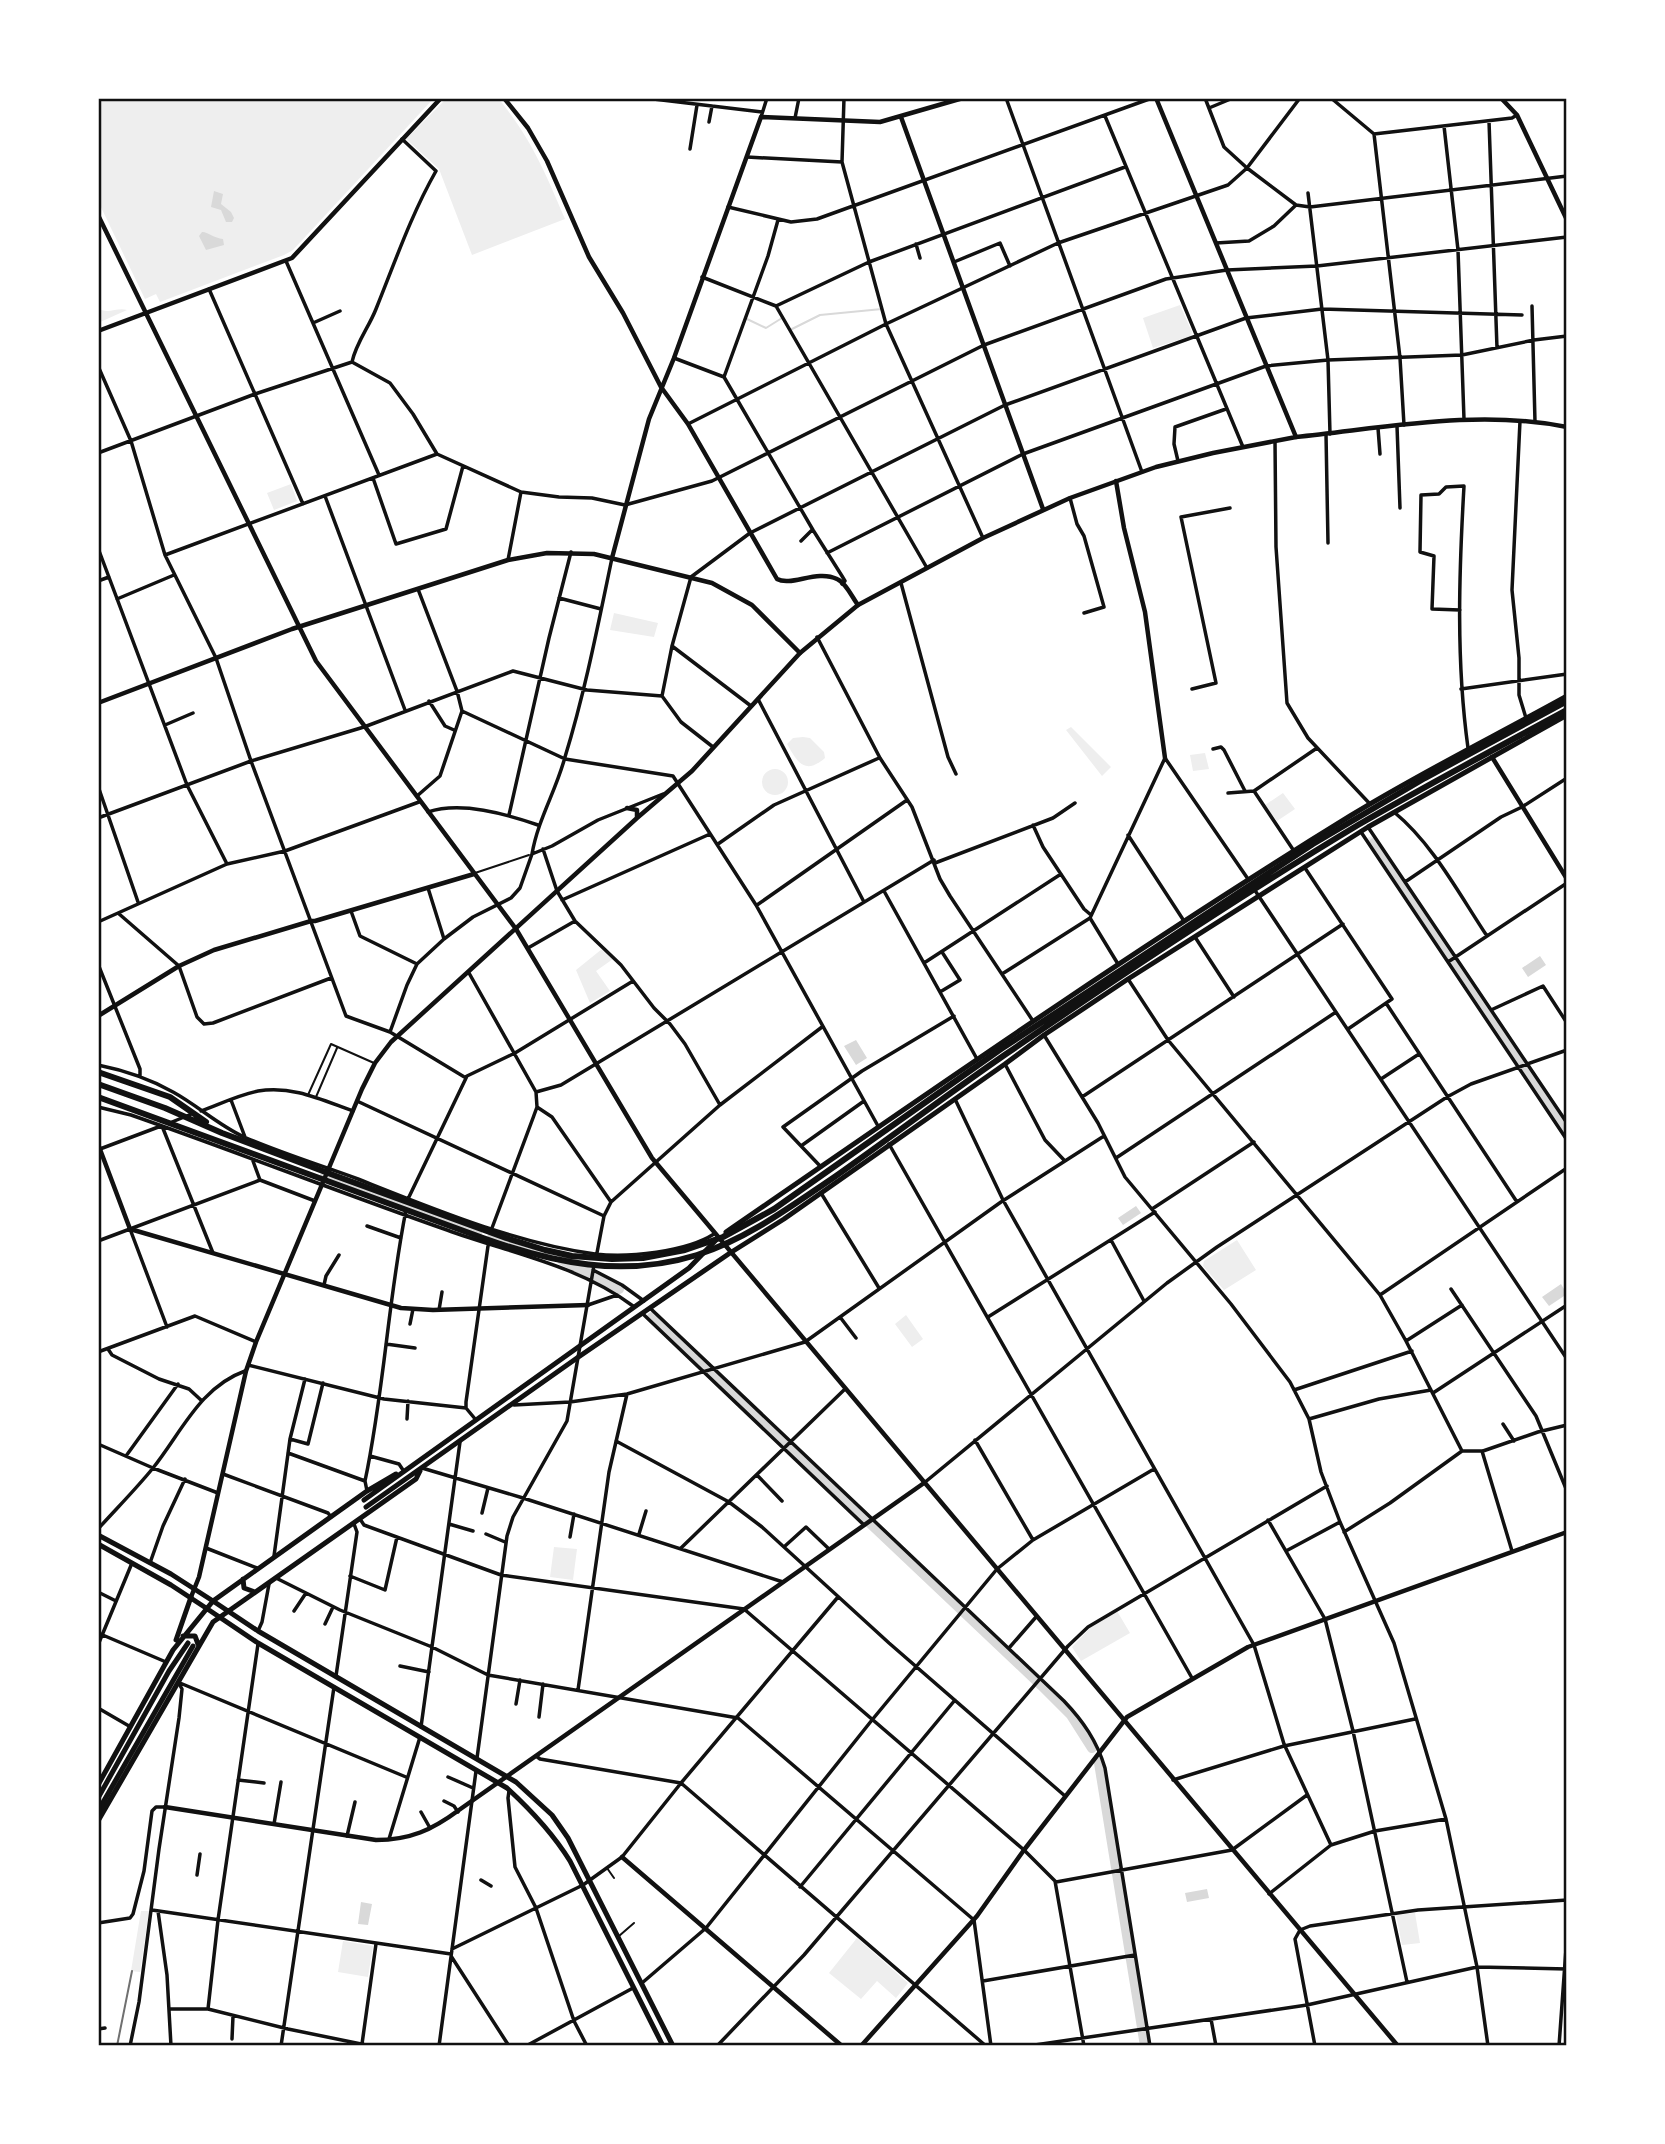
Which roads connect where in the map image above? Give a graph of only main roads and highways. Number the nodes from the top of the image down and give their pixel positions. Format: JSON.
{"nodes":[{"id":1,"x":1567,"y":696,"type":"edge"},
{"id":2,"x":1567,"y":701,"type":"edge"},
{"id":3,"x":1567,"y":713,"type":"edge"},
{"id":4,"x":98,"y":1072,"type":"edge"},
{"id":5,"x":98,"y":1084,"type":"edge"},
{"id":6,"x":98,"y":1099,"type":"edge"},
{"id":7,"x":222,"y":1133,"type":"junction"},
{"id":8,"x":420,"y":1461,"type":"junction"},
{"id":9,"x":422,"y":1468,"type":"junction"},
{"id":10,"x":98,"y":1535,"type":"edge"},
{"id":11,"x":98,"y":1544,"type":"edge"},
{"id":12,"x":244,"y":1577,"type":"junction"},
{"id":13,"x":255,"y":1592,"type":"junction"},
{"id":14,"x":191,"y":1597,"type":"junction"},
{"id":15,"x":213,"y":1601,"type":"junction"},
{"id":16,"x":240,"y":1602,"type":"junction"},
{"id":17,"x":206,"y":1608,"type":"junction"},
{"id":18,"x":226,"y":1611,"type":"junction"},
{"id":19,"x":218,"y":1617,"type":"junction"},
{"id":20,"x":242,"y":1621,"type":"junction"},
{"id":21,"x":183,"y":1636,"type":"junction"},
{"id":22,"x":193,"y":1645,"type":"junction"},
{"id":23,"x":173,"y":1650,"type":"junction"},
{"id":24,"x":98,"y":1785,"type":"edge"},
{"id":25,"x":98,"y":1798,"type":"edge"},
{"id":26,"x":98,"y":1811,"type":"edge"},
{"id":27,"x":98,"y":1821,"type":"edge"},
{"id":28,"x":618,"y":1936,"type":"junction"},
{"id":29,"x":610,"y":1941,"type":"junction"},
{"id":30,"x":663,"y":2046,"type":"edge"},
{"id":31,"x":673,"y":2046,"type":"edge"}],
"edges":[{"from":1,"to":8,"type":"main road"},
{"from":2,"to":7,"type":"highway"},
{"from":3,"to":6,"type":"highway"},
{"from":3,"to":9,"type":"main road"},
{"from":4,"to":7,"type":"highway"},
{"from":5,"to":7,"type":"highway"},
{"from":8,"to":9,"type":"main road"},
{"from":8,"to":12,"type":"main road"},
{"from":9,"to":13,"type":"main road"},
{"from":10,"to":15,"type":"main road"},
{"from":11,"to":14,"type":"main road"},
{"from":12,"to":13,"type":"main road"},
{"from":12,"to":15,"type":"main road"},
{"from":13,"to":16,"type":"main road"},
{"from":14,"to":17,"type":"main road"},
{"from":14,"to":23,"type":"main road"},
{"from":15,"to":17,"type":"main road"},
{"from":15,"to":18,"type":"main road"},
{"from":16,"to":18,"type":"main road"},
{"from":16,"to":20,"type":"main road"},
{"from":17,"to":19,"type":"main road"},
{"from":17,"to":21,"type":"main road"},
{"from":18,"to":19,"type":"main road"},
{"from":18,"to":20,"type":"main road"},
{"from":19,"to":22,"type":"main road"},
{"from":19,"to":29,"type":"main road"},
{"from":20,"to":28,"type":"main road"},
{"from":21,"to":22,"type":"main road"},
{"from":21,"to":23,"type":"main road"},
{"from":22,"to":25,"type":"main road"},
{"from":22,"to":26,"type":"main road"},
{"from":22,"to":27,"type":"main road"},
{"from":23,"to":24,"type":"main road"},
{"from":28,"to":29,"type":"main road"},
{"from":28,"to":31,"type":"main road"},
{"from":29,"to":30,"type":"main road"}]}
